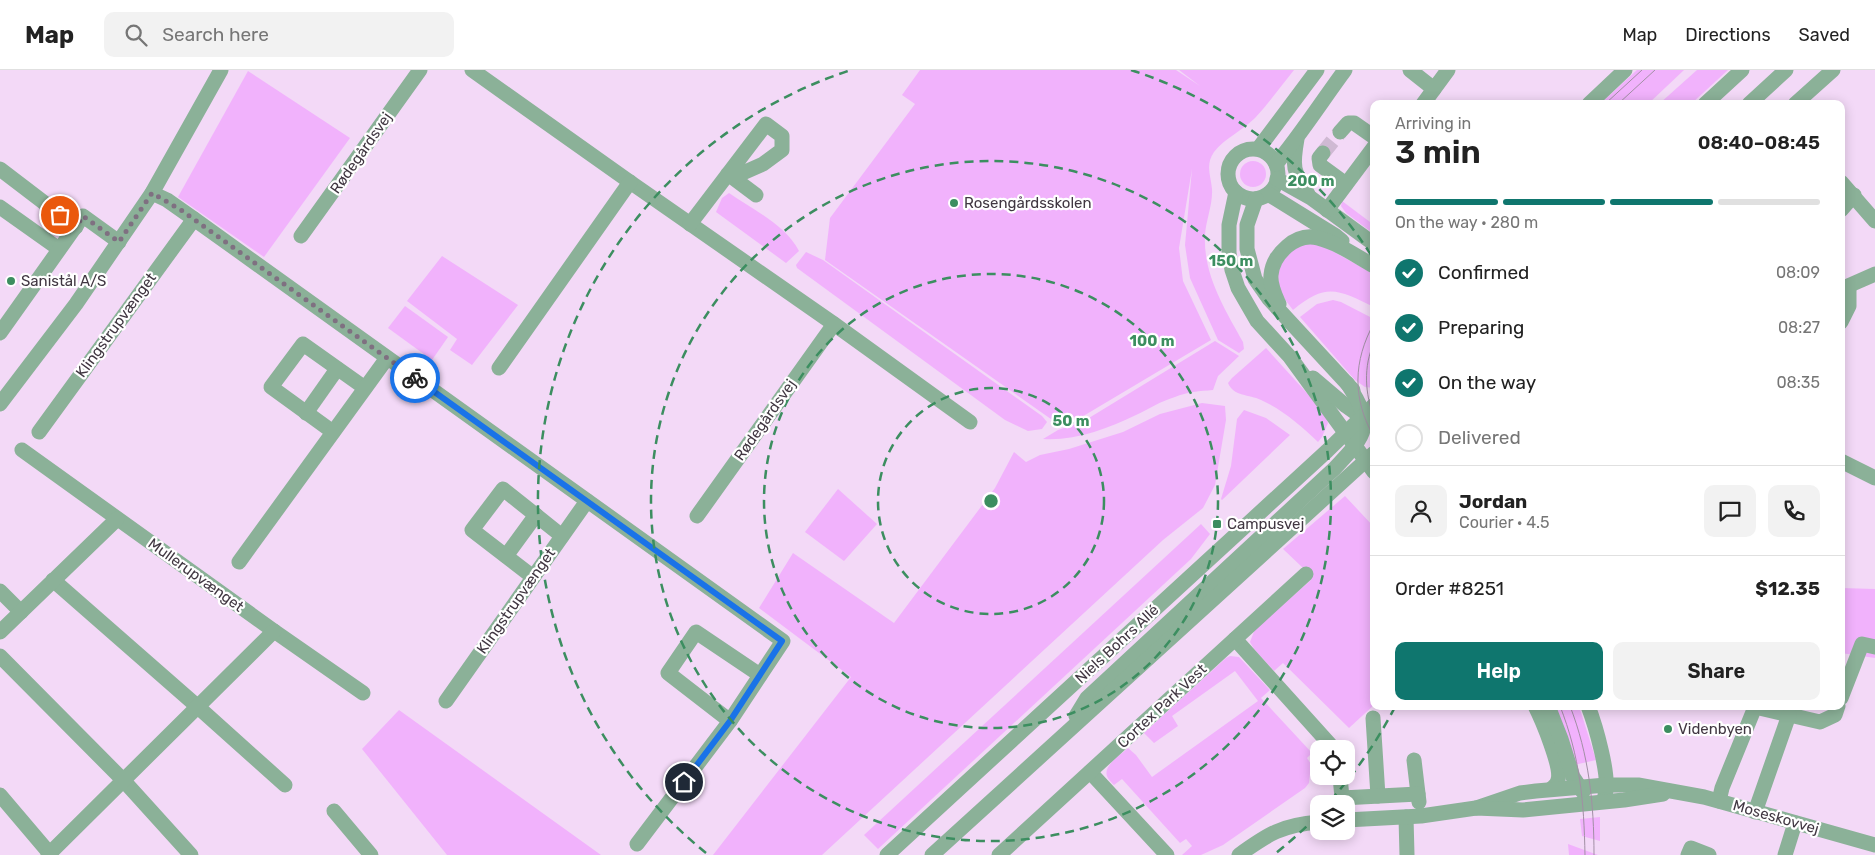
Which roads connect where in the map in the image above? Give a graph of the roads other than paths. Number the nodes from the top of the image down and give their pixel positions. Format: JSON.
{"nodes":[{"id":1,"x":222,"y":70,"type":"edge"},
{"id":2,"x":420,"y":70,"type":"edge"},
{"id":3,"x":472,"y":70,"type":"edge"},
{"id":4,"x":1335,"y":70,"type":"edge"},
{"id":5,"x":1345,"y":70,"type":"edge"},
{"id":6,"x":1410,"y":70,"type":"edge"},
{"id":7,"x":1448,"y":70,"type":"edge"},
{"id":8,"x":1626,"y":70,"type":"edge"},
{"id":9,"x":1742,"y":70,"type":"edge"},
{"id":10,"x":1786,"y":70,"type":"edge"},
{"id":11,"x":1833,"y":70,"type":"edge"},
{"id":12,"x":1308,"y":73,"type":"edge"},
{"id":13,"x":1774,"y":81,"type":"junction"},
{"id":14,"x":1434,"y":89,"type":"junction"},
{"id":15,"x":1426,"y":100,"type":"edge"},
{"id":16,"x":1593,"y":100,"type":"edge"},
{"id":17,"x":1709,"y":100,"type":"edge"},
{"id":18,"x":1753,"y":100,"type":"edge"},
{"id":19,"x":1761,"y":100,"type":"edge"},
{"id":20,"x":1799,"y":100,"type":"edge"},
{"id":21,"x":1310,"y":117,"type":"junction"},
{"id":22,"x":1340,"y":132,"type":"tunnel mouth"},
{"id":23,"x":1370,"y":134,"type":"edge"},
{"id":24,"x":1297,"y":138,"type":"junction"},
{"id":25,"x":1258,"y":149,"type":"junction"},
{"id":26,"x":1370,"y":152,"type":"edge"},
{"id":27,"x":1323,"y":153,"type":"dead end"},
{"id":28,"x":1276,"y":164,"type":"junction"},
{"id":29,"x":0,"y":169,"type":"edge"},
{"id":30,"x":1277,"y":179,"type":"junction"},
{"id":31,"x":630,"y":182,"type":"junction"},
{"id":32,"x":1346,"y":184,"type":"junction"},
{"id":33,"x":1845,"y":186,"type":"edge"},
{"id":34,"x":1236,"y":192,"type":"junction"},
{"id":35,"x":152,"y":193,"type":"junction"},
{"id":36,"x":756,"y":195,"type":"dead end"},
{"id":37,"x":1854,"y":195,"type":"junction"},
{"id":38,"x":1262,"y":196,"type":"junction"},
{"id":39,"x":1310,"y":198,"type":"junction"},
{"id":40,"x":1845,"y":205,"type":"edge"},
{"id":41,"x":0,"y":207,"type":"edge"},
{"id":42,"x":1327,"y":210,"type":"junction"},
{"id":43,"x":194,"y":219,"type":"junction"},
{"id":44,"x":1875,"y":221,"type":"edge"},
{"id":45,"x":690,"y":224,"type":"junction"},
{"id":46,"x":76,"y":227,"type":"junction"},
{"id":47,"x":301,"y":236,"type":"dead end"},
{"id":48,"x":1370,"y":241,"type":"edge"},
{"id":49,"x":119,"y":242,"type":"junction"},
{"id":50,"x":59,"y":250,"type":"junction"},
{"id":51,"x":1356,"y":255,"type":"junction"},
{"id":52,"x":1370,"y":264,"type":"edge"},
{"id":53,"x":1875,"y":274,"type":"edge"},
{"id":54,"x":1845,"y":287,"type":"edge"},
{"id":55,"x":1284,"y":312,"type":"junction"},
{"id":56,"x":1845,"y":314,"type":"edge"},
{"id":57,"x":834,"y":324,"type":"junction"},
{"id":58,"x":0,"y":332,"type":"edge"},
{"id":59,"x":1290,"y":357,"type":"junction"},
{"id":60,"x":387,"y":358,"type":"junction"},
{"id":61,"x":499,"y":368,"type":"dead end"},
{"id":62,"x":338,"y":369,"type":"junction"},
{"id":63,"x":365,"y":388,"type":"junction"},
{"id":64,"x":0,"y":404,"type":"edge"},
{"id":65,"x":306,"y":413,"type":"junction"},
{"id":66,"x":1369,"y":416,"type":"edge"},
{"id":67,"x":970,"y":422,"type":"dead end"},
{"id":68,"x":39,"y":432,"type":"dead end"},
{"id":69,"x":333,"y":432,"type":"junction"},
{"id":70,"x":1346,"y":432,"type":"junction"},
{"id":71,"x":1356,"y":446,"type":"junction"},
{"id":72,"x":22,"y":450,"type":"dead end"},
{"id":73,"x":1370,"y":461,"type":"edge"},
{"id":74,"x":1370,"y":461,"type":"edge"},
{"id":75,"x":1370,"y":463,"type":"edge"},
{"id":76,"x":1845,"y":463,"type":"edge"},
{"id":77,"x":1875,"y":478,"type":"edge"},
{"id":78,"x":587,"y":501,"type":"junction"},
{"id":79,"x":536,"y":515,"type":"junction"},
{"id":80,"x":697,"y":516,"type":"dead end"},
{"id":81,"x":117,"y":519,"type":"junction"},
{"id":82,"x":562,"y":536,"type":"junction"},
{"id":83,"x":506,"y":556,"type":"junction"},
{"id":84,"x":239,"y":562,"type":"dead end"},
{"id":85,"x":1306,"y":574,"type":"dead end"},
{"id":86,"x":533,"y":577,"type":"junction"},
{"id":87,"x":53,"y":580,"type":"junction"},
{"id":88,"x":0,"y":591,"type":"edge"},
{"id":89,"x":21,"y":612,"type":"junction"},
{"id":90,"x":274,"y":631,"type":"junction"},
{"id":91,"x":0,"y":632,"type":"edge"},
{"id":92,"x":1235,"y":639,"type":"junction"},
{"id":93,"x":1875,"y":647,"type":"edge"},
{"id":94,"x":0,"y":656,"type":"edge"},
{"id":95,"x":760,"y":675,"type":"junction"},
{"id":96,"x":1845,"y":688,"type":"edge"},
{"id":97,"x":364,"y":693,"type":"dead end"},
{"id":98,"x":446,"y":701,"type":"dead end"},
{"id":99,"x":198,"y":707,"type":"junction"},
{"id":100,"x":1537,"y":710,"type":"edge"},
{"id":101,"x":1550,"y":710,"type":"edge"},
{"id":102,"x":1589,"y":710,"type":"edge"},
{"id":103,"x":1754,"y":710,"type":"edge"},
{"id":104,"x":1768,"y":710,"type":"edge"},
{"id":105,"x":1837,"y":710,"type":"edge"},
{"id":106,"x":1789,"y":715,"type":"junction"},
{"id":107,"x":1373,"y":718,"type":"dead end"},
{"id":108,"x":730,"y":721,"type":"junction"},
{"id":109,"x":1069,"y":728,"type":"junction"},
{"id":110,"x":1326,"y":740,"type":"edge"},
{"id":111,"x":1414,"y":760,"type":"dead end"},
{"id":112,"x":1090,"y":772,"type":"junction"},
{"id":113,"x":124,"y":781,"type":"junction"},
{"id":114,"x":285,"y":785,"type":"dead end"},
{"id":115,"x":1341,"y":785,"type":"edge"},
{"id":116,"x":1606,"y":785,"type":"junction"},
{"id":117,"x":1578,"y":787,"type":"junction"},
{"id":118,"x":1551,"y":789,"type":"junction"},
{"id":119,"x":1676,"y":792,"type":"junction"},
{"id":120,"x":1418,"y":794,"type":"junction"},
{"id":121,"x":0,"y":795,"type":"edge"},
{"id":122,"x":1378,"y":796,"type":"junction"},
{"id":123,"x":1719,"y":801,"type":"junction"},
{"id":124,"x":1599,"y":802,"type":"junction"},
{"id":125,"x":1476,"y":808,"type":"junction"},
{"id":126,"x":334,"y":812,"type":"dead end"},
{"id":127,"x":1755,"y":812,"type":"junction"},
{"id":128,"x":1414,"y":817,"type":"junction"},
{"id":129,"x":1355,"y":820,"type":"edge"},
{"id":130,"x":1310,"y":823,"type":"edge"},
{"id":131,"x":1795,"y":823,"type":"junction"},
{"id":132,"x":637,"y":844,"type":"dead end"},
{"id":133,"x":1875,"y":845,"type":"edge"},
{"id":134,"x":1004,"y":853,"type":"edge"},
{"id":135,"x":50,"y":855,"type":"edge"},
{"id":136,"x":191,"y":855,"type":"edge"},
{"id":137,"x":371,"y":855,"type":"edge"},
{"id":138,"x":887,"y":855,"type":"edge"},
{"id":139,"x":932,"y":855,"type":"edge"},
{"id":140,"x":1168,"y":855,"type":"edge"},
{"id":141,"x":1239,"y":855,"type":"edge"},
{"id":142,"x":1395,"y":855,"type":"edge"},
{"id":143,"x":1407,"y":855,"type":"edge"},
{"id":144,"x":1688,"y":855,"type":"edge"},
{"id":145,"x":1709,"y":855,"type":"edge"},
{"id":146,"x":1785,"y":855,"type":"edge"}],
"edges":[{"from":1,"to":35,"type":"street"},
{"from":2,"to":47,"type":"street","name":"Rødegårdsvej"},
{"from":3,"to":31,"type":"street"},
{"from":4,"to":21,"type":"street"},
{"from":5,"to":21,"type":"street"},
{"from":6,"to":14,"type":"street"},
{"from":7,"to":14,"type":"street"},
{"from":8,"to":16,"type":"street"},
{"from":9,"to":17,"type":"street"},
{"from":10,"to":13,"type":"street"},
{"from":11,"to":20,"type":"street"},
{"from":12,"to":25,"type":"street"},
{"from":13,"to":18,"type":"street"},
{"from":13,"to":19,"type":"street"},
{"from":14,"to":15,"type":"street"},
{"from":21,"to":24,"type":"street"},
{"from":22,"to":23,"type":"street"},
{"from":24,"to":28,"type":"street"},
{"from":24,"to":39,"type":"street"},
{"from":25,"to":28,"type":"street"},
{"from":25,"to":34,"type":"street"},
{"from":26,"to":32,"type":"street"},
{"from":27,"to":32,"type":"street"},
{"from":28,"to":30,"type":"street"},
{"from":29,"to":46,"type":"street"},
{"from":30,"to":38,"type":"street"},
{"from":30,"to":39,"type":"street"},
{"from":31,"to":45,"type":"street"},
{"from":31,"to":61,"type":"street"},
{"from":32,"to":42,"type":"street"},
{"from":33,"to":37,"type":"street"},
{"from":34,"to":38,"type":"street"},
{"from":34,"to":59,"type":"street"},
{"from":35,"to":43,"type":"street"},
{"from":35,"to":49,"type":"street"},
{"from":36,"to":45,"type":"street"},
{"from":37,"to":40,"type":"street"},
{"from":37,"to":44,"type":"street"},
{"from":38,"to":51,"type":"street"},
{"from":38,"to":55,"type":"street"},
{"from":39,"to":42,"type":"street"},
{"from":41,"to":50,"type":"street"},
{"from":42,"to":48,"type":"street"},
{"from":43,"to":60,"type":"street"},
{"from":43,"to":68,"type":"street","name":"Klingstrupvænget"},
{"from":45,"to":57,"type":"street"},
{"from":46,"to":49,"type":"street"},
{"from":46,"to":50,"type":"street"},
{"from":49,"to":64,"type":"street"},
{"from":50,"to":58,"type":"street"},
{"from":51,"to":52,"type":"street"},
{"from":51,"to":55,"type":"street"},
{"from":53,"to":54,"type":"street"},
{"from":54,"to":56,"type":"street"},
{"from":55,"to":66,"type":"street"},
{"from":57,"to":67,"type":"street"},
{"from":57,"to":80,"type":"street","name":"Rødegårdsvej"},
{"from":59,"to":66,"type":"street"},
{"from":59,"to":70,"type":"street"},
{"from":60,"to":63,"type":"street"},
{"from":60,"to":78,"type":"street"},
{"from":62,"to":63,"type":"street"},
{"from":62,"to":65,"type":"street"},
{"from":62,"to":65,"type":"street"},
{"from":63,"to":69,"type":"street"},
{"from":65,"to":69,"type":"street"},
{"from":66,"to":70,"type":"street","name":"Niels Bohrs Allé"},
{"from":66,"to":71,"type":"street"},
{"from":66,"to":73,"type":"street"},
{"from":69,"to":84,"type":"street"},
{"from":70,"to":71,"type":"street"},
{"from":70,"to":138,"type":"street","name":"Niels Bohrs Allé"},
{"from":71,"to":74,"type":"street"},
{"from":71,"to":109,"type":"street"},
{"from":72,"to":81,"type":"street","name":"Mullerupvænget"},
{"from":75,"to":109,"type":"street","name":"Niels Bohrs Allé"},
{"from":76,"to":77,"type":"street"},
{"from":78,"to":82,"type":"street","name":"Klingstrupvænget"},
{"from":78,"to":95,"type":"street"},
{"from":79,"to":82,"type":"street"},
{"from":79,"to":83,"type":"street"},
{"from":79,"to":83,"type":"street"},
{"from":81,"to":87,"type":"street"},
{"from":81,"to":90,"type":"street","name":"Mullerupvænget"},
{"from":82,"to":86,"type":"street","name":"Klingstrupvænget"},
{"from":83,"to":86,"type":"street"},
{"from":85,"to":92,"type":"street","name":"Cortex Park Vest"},
{"from":86,"to":98,"type":"street","name":"Klingstrupvænget"},
{"from":87,"to":89,"type":"street"},
{"from":87,"to":99,"type":"street"},
{"from":88,"to":89,"type":"street"},
{"from":89,"to":91,"type":"street"},
{"from":90,"to":97,"type":"street","name":"Mullerupvænget"},
{"from":90,"to":99,"type":"street"},
{"from":92,"to":110,"type":"street"},
{"from":92,"to":112,"type":"street","name":"Cortex Park Vest"},
{"from":93,"to":96,"type":"street"},
{"from":94,"to":113,"type":"street"},
{"from":95,"to":108,"type":"street"},
{"from":95,"to":108,"type":"street"},
{"from":99,"to":113,"type":"street"},
{"from":99,"to":114,"type":"street"},
{"from":100,"to":118,"type":"street"},
{"from":101,"to":117,"type":"street"},
{"from":102,"to":116,"type":"street"},
{"from":103,"to":123,"type":"street"},
{"from":104,"to":106,"type":"street"},
{"from":105,"to":106,"type":"street"},
{"from":106,"to":127,"type":"street"},
{"from":107,"to":122,"type":"street"},
{"from":108,"to":132,"type":"street"},
{"from":109,"to":139,"type":"street","name":"Niels Bohrs Allé"},
{"from":111,"to":120,"type":"street"},
{"from":112,"to":134,"type":"street","name":"Cortex Park Vest"},
{"from":112,"to":140,"type":"street"},
{"from":113,"to":135,"type":"street"},
{"from":113,"to":136,"type":"street"},
{"from":115,"to":122,"type":"street"},
{"from":116,"to":117,"type":"street"},
{"from":116,"to":119,"type":"street","name":"Moseskovvej"},
{"from":116,"to":124,"type":"street"},
{"from":117,"to":118,"type":"street"},
{"from":117,"to":124,"type":"street"},
{"from":118,"to":125,"type":"street"},
{"from":119,"to":123,"type":"street","name":"Moseskovvej"},
{"from":119,"to":124,"type":"street","name":"Moseskovvej"},
{"from":120,"to":122,"type":"street"},
{"from":120,"to":128,"type":"street"},
{"from":121,"to":135,"type":"street"},
{"from":123,"to":127,"type":"street","name":"Moseskovvej"},
{"from":124,"to":125,"type":"street"},
{"from":125,"to":128,"type":"street"},
{"from":126,"to":137,"type":"street"},
{"from":127,"to":131,"type":"street","name":"Moseskovvej"},
{"from":128,"to":129,"type":"street"},
{"from":128,"to":143,"type":"street"},
{"from":130,"to":141,"type":"street"},
{"from":131,"to":133,"type":"street","name":"Moseskovvej"},
{"from":131,"to":146,"type":"street"},
{"from":142,"to":143,"type":"street"},
{"from":144,"to":145,"type":"street"}]}
